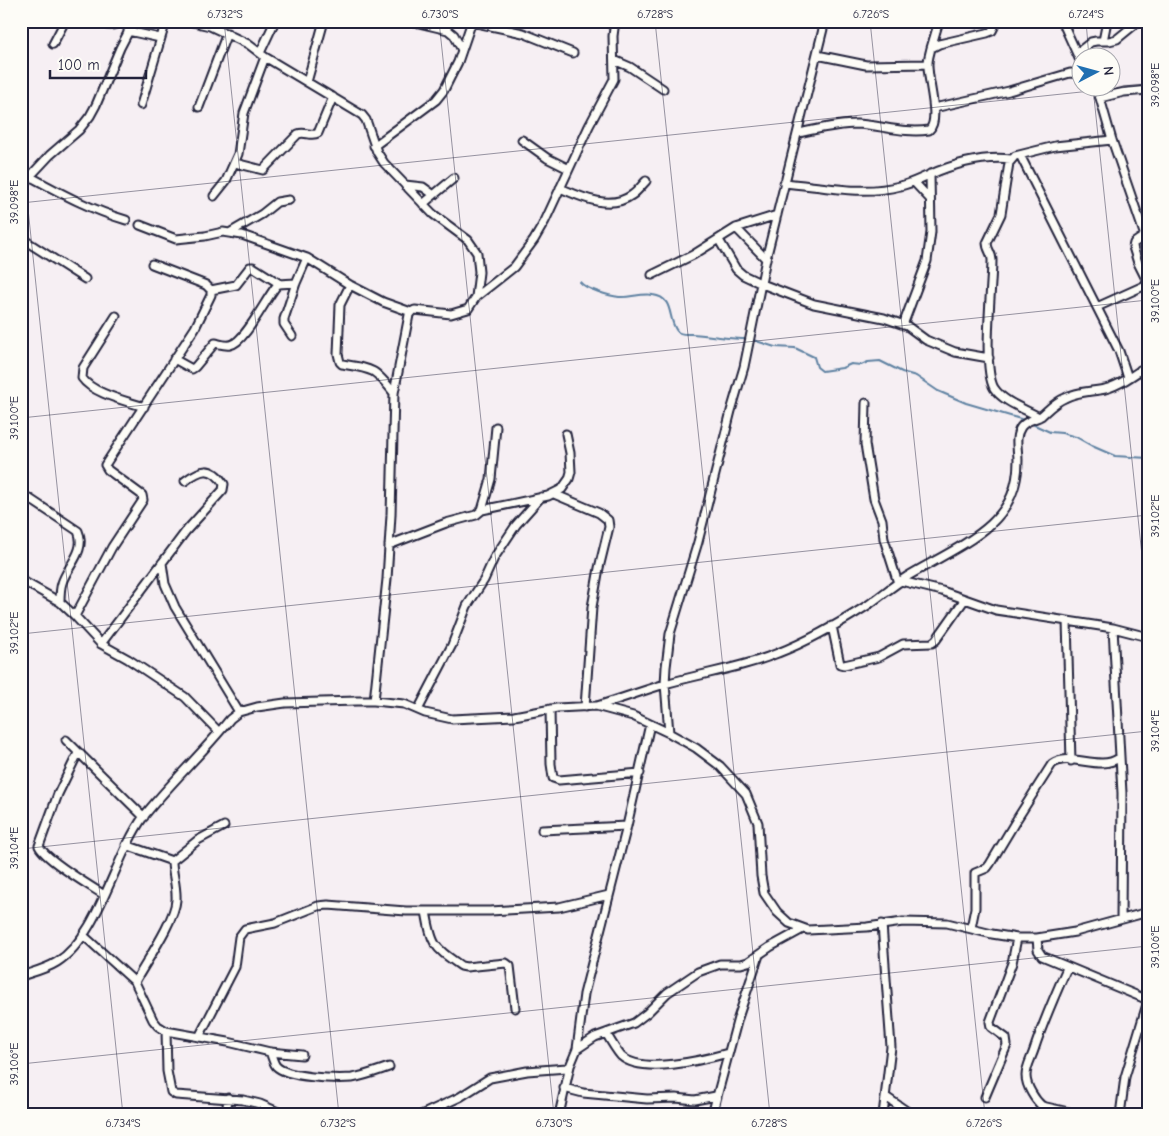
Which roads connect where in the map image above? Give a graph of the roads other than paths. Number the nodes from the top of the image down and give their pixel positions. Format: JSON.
{"nodes":[{"id":1,"x":65,"y":21,"type":"edge"},
{"id":2,"x":97,"y":21,"type":"edge"},
{"id":3,"x":123,"y":21,"type":"edge"},
{"id":4,"x":134,"y":21,"type":"edge"},
{"id":5,"x":166,"y":21,"type":"edge"},
{"id":6,"x":188,"y":21,"type":"edge"},
{"id":7,"x":275,"y":21,"type":"edge"},
{"id":8,"x":324,"y":21,"type":"edge"},
{"id":9,"x":410,"y":21,"type":"edge"},
{"id":10,"x":603,"y":21,"type":"edge"},
{"id":11,"x":825,"y":21,"type":"edge"},
{"id":12,"x":939,"y":21,"type":"edge"},
{"id":13,"x":997,"y":21,"type":"edge"},
{"id":14,"x":1062,"y":21,"type":"edge"},
{"id":15,"x":1107,"y":21,"type":"edge"},
{"id":16,"x":1139,"y":21,"type":"edge"},
{"id":17,"x":472,"y":22,"type":"edge"},
{"id":18,"x":614,"y":23,"type":"edge"},
{"id":19,"x":128,"y":31,"type":"junction"},
{"id":20,"x":228,"y":33,"type":"junction"},
{"id":21,"x":160,"y":38,"type":"junction"},
{"id":22,"x":1103,"y":41,"type":"junction"},
{"id":23,"x":53,"y":44,"type":"dead end"},
{"id":24,"x":931,"y":48,"type":"junction"},
{"id":25,"x":1075,"y":48,"type":"edge"},
{"id":26,"x":1083,"y":48,"type":"edge"},
{"id":27,"x":462,"y":50,"type":"junction"},
{"id":28,"x":573,"y":53,"type":"dead end"},
{"id":29,"x":262,"y":55,"type":"junction"},
{"id":30,"x":817,"y":56,"type":"junction"},
{"id":31,"x":614,"y":60,"type":"junction"},
{"id":32,"x":928,"y":64,"type":"junction"},
{"id":33,"x":1072,"y":73,"type":"edge"},
{"id":34,"x":308,"y":82,"type":"junction"},
{"id":35,"x":663,"y":88,"type":"dead end"},
{"id":36,"x":1148,"y":90,"type":"edge"},
{"id":37,"x":1122,"y":92,"type":"edge"},
{"id":38,"x":333,"y":97,"type":"junction"},
{"id":39,"x":1100,"y":98,"type":"edge"},
{"id":40,"x":141,"y":104,"type":"dead end"},
{"id":41,"x":199,"y":107,"type":"dead end"},
{"id":42,"x":934,"y":108,"type":"junction"},
{"id":43,"x":799,"y":132,"type":"junction"},
{"id":44,"x":522,"y":140,"type":"dead end"},
{"id":45,"x":1112,"y":140,"type":"junction"},
{"id":46,"x":374,"y":146,"type":"junction"},
{"id":47,"x":1020,"y":155,"type":"junction"},
{"id":48,"x":1011,"y":159,"type":"junction"},
{"id":49,"x":235,"y":163,"type":"junction"},
{"id":50,"x":569,"y":169,"type":"junction"},
{"id":51,"x":930,"y":174,"type":"junction"},
{"id":52,"x":31,"y":177,"type":"junction"},
{"id":53,"x":454,"y":178,"type":"dead end"},
{"id":54,"x":646,"y":181,"type":"dead end"},
{"id":55,"x":914,"y":182,"type":"junction"},
{"id":56,"x":784,"y":183,"type":"junction"},
{"id":57,"x":405,"y":185,"type":"junction"},
{"id":58,"x":21,"y":186,"type":"edge"},
{"id":59,"x":560,"y":188,"type":"junction"},
{"id":60,"x":434,"y":195,"type":"junction"},
{"id":61,"x":214,"y":196,"type":"dead end"},
{"id":62,"x":930,"y":199,"type":"junction"},
{"id":63,"x":289,"y":200,"type":"dead end"},
{"id":64,"x":423,"y":204,"type":"junction"},
{"id":65,"x":777,"y":215,"type":"junction"},
{"id":66,"x":126,"y":220,"type":"dead end"},
{"id":67,"x":140,"y":225,"type":"dead end"},
{"id":68,"x":736,"y":228,"type":"junction"},
{"id":69,"x":231,"y":232,"type":"junction"},
{"id":70,"x":1146,"y":235,"type":"edge"},
{"id":71,"x":21,"y":238,"type":"edge"},
{"id":72,"x":718,"y":240,"type":"junction"},
{"id":73,"x":307,"y":258,"type":"junction"},
{"id":74,"x":766,"y":259,"type":"junction"},
{"id":75,"x":152,"y":264,"type":"dead end"},
{"id":76,"x":652,"y":275,"type":"dead end"},
{"id":77,"x":85,"y":279,"type":"dead end"},
{"id":78,"x":296,"y":283,"type":"junction"},
{"id":79,"x":280,"y":284,"type":"junction"},
{"id":80,"x":762,"y":284,"type":"junction"},
{"id":81,"x":1148,"y":284,"type":"edge"},
{"id":82,"x":350,"y":285,"type":"junction"},
{"id":83,"x":211,"y":290,"type":"junction"},
{"id":84,"x":476,"y":296,"type":"junction"},
{"id":85,"x":1097,"y":307,"type":"junction"},
{"id":86,"x":411,"y":312,"type":"junction"},
{"id":87,"x":116,"y":316,"type":"dead end"},
{"id":88,"x":903,"y":325,"type":"junction"},
{"id":89,"x":292,"y":336,"type":"dead end"},
{"id":90,"x":988,"y":358,"type":"junction"},
{"id":91,"x":174,"y":359,"type":"junction"},
{"id":92,"x":1148,"y":365,"type":"edge"},
{"id":93,"x":1140,"y":370,"type":"junction"},
{"id":94,"x":1148,"y":377,"type":"edge"},
{"id":95,"x":1128,"y":378,"type":"junction"},
{"id":96,"x":394,"y":393,"type":"junction"},
{"id":97,"x":866,"y":403,"type":"dead end"},
{"id":98,"x":144,"y":407,"type":"junction"},
{"id":99,"x":1039,"y":417,"type":"junction"},
{"id":100,"x":496,"y":426,"type":"dead end"},
{"id":101,"x":566,"y":434,"type":"dead end"},
{"id":102,"x":185,"y":481,"type":"dead end"},
{"id":103,"x":21,"y":493,"type":"edge"},
{"id":104,"x":554,"y":494,"type":"junction"},
{"id":105,"x":541,"y":497,"type":"junction"},
{"id":106,"x":482,"y":510,"type":"junction"},
{"id":107,"x":389,"y":545,"type":"junction"},
{"id":108,"x":162,"y":563,"type":"junction"},
{"id":109,"x":21,"y":580,"type":"edge"},
{"id":110,"x":899,"y":582,"type":"junction"},
{"id":111,"x":965,"y":599,"type":"junction"},
{"id":112,"x":60,"y":602,"type":"junction"},
{"id":113,"x":75,"y":616,"type":"junction"},
{"id":114,"x":1067,"y":621,"type":"junction"},
{"id":115,"x":832,"y":626,"type":"junction"},
{"id":116,"x":1113,"y":628,"type":"junction"},
{"id":117,"x":1148,"y":637,"type":"edge"},
{"id":118,"x":101,"y":644,"type":"junction"},
{"id":119,"x":665,"y":684,"type":"junction"},
{"id":120,"x":374,"y":701,"type":"junction"},
{"id":121,"x":596,"y":706,"type":"junction"},
{"id":122,"x":585,"y":707,"type":"junction"},
{"id":123,"x":550,"y":709,"type":"junction"},
{"id":124,"x":418,"y":710,"type":"junction"},
{"id":125,"x":239,"y":712,"type":"junction"},
{"id":126,"x":650,"y":724,"type":"junction"},
{"id":127,"x":220,"y":732,"type":"junction"},
{"id":128,"x":669,"y":733,"type":"junction"},
{"id":129,"x":66,"y":740,"type":"dead end"},
{"id":130,"x":78,"y":753,"type":"junction"},
{"id":131,"x":1119,"y":758,"type":"junction"},
{"id":132,"x":1071,"y":760,"type":"junction"},
{"id":133,"x":640,"y":773,"type":"junction"},
{"id":134,"x":144,"y":817,"type":"junction"},
{"id":135,"x":224,"y":826,"type":"dead end"},
{"id":136,"x":627,"y":826,"type":"junction"},
{"id":137,"x":542,"y":830,"type":"dead end"},
{"id":138,"x":126,"y":845,"type":"junction"},
{"id":139,"x":172,"y":861,"type":"junction"},
{"id":140,"x":104,"y":895,"type":"junction"},
{"id":141,"x":609,"y":895,"type":"junction"},
{"id":142,"x":426,"y":911,"type":"junction"},
{"id":143,"x":1148,"y":912,"type":"edge"},
{"id":144,"x":1122,"y":919,"type":"junction"},
{"id":145,"x":882,"y":924,"type":"junction"},
{"id":146,"x":971,"y":928,"type":"junction"},
{"id":147,"x":803,"y":929,"type":"junction"},
{"id":148,"x":83,"y":935,"type":"junction"},
{"id":149,"x":1018,"y":938,"type":"junction"},
{"id":150,"x":1037,"y":938,"type":"junction"},
{"id":151,"x":759,"y":955,"type":"junction"},
{"id":152,"x":1068,"y":968,"type":"junction"},
{"id":153,"x":21,"y":976,"type":"edge"},
{"id":154,"x":135,"y":982,"type":"junction"},
{"id":155,"x":1148,"y":1001,"type":"edge"},
{"id":156,"x":515,"y":1008,"type":"dead end"},
{"id":157,"x":166,"y":1031,"type":"junction"},
{"id":158,"x":606,"y":1033,"type":"junction"},
{"id":159,"x":199,"y":1037,"type":"junction"},
{"id":160,"x":576,"y":1050,"type":"junction"},
{"id":161,"x":270,"y":1052,"type":"junction"},
{"id":162,"x":728,"y":1053,"type":"junction"},
{"id":163,"x":302,"y":1055,"type":"dead end"},
{"id":164,"x":570,"y":1066,"type":"junction"},
{"id":165,"x":389,"y":1067,"type":"dead end"},
{"id":166,"x":564,"y":1088,"type":"junction"},
{"id":167,"x":716,"y":1096,"type":"junction"},
{"id":168,"x":886,"y":1097,"type":"junction"},
{"id":169,"x":985,"y":1097,"type":"dead end"},
{"id":170,"x":228,"y":1098,"type":"junction"},
{"id":171,"x":908,"y":1112,"type":"dead end"},
{"id":172,"x":226,"y":1115,"type":"edge"},
{"id":173,"x":285,"y":1115,"type":"edge"},
{"id":174,"x":421,"y":1115,"type":"edge"},
{"id":175,"x":559,"y":1115,"type":"edge"},
{"id":176,"x":712,"y":1115,"type":"edge"},
{"id":177,"x":883,"y":1115,"type":"edge"},
{"id":178,"x":1082,"y":1115,"type":"edge"},
{"id":179,"x":1120,"y":1115,"type":"edge"}],
"edges":[{"from":1,"to":23,"type":"street"},
{"from":2,"to":3,"type":"street"},
{"from":4,"to":19,"type":"street"},
{"from":5,"to":21,"type":"street"},
{"from":6,"to":20,"type":"street"},
{"from":7,"to":29,"type":"street"},
{"from":8,"to":34,"type":"street"},
{"from":9,"to":27,"type":"street"},
{"from":10,"to":18,"type":"street"},
{"from":11,"to":30,"type":"street"},
{"from":12,"to":24,"type":"street"},
{"from":13,"to":24,"type":"street"},
{"from":14,"to":25,"type":"street"},
{"from":15,"to":22,"type":"street"},
{"from":16,"to":22,"type":"street"},
{"from":17,"to":27,"type":"street"},
{"from":17,"to":28,"type":"street"},
{"from":18,"to":31,"type":"street"},
{"from":19,"to":21,"type":"street"},
{"from":19,"to":52,"type":"street"},
{"from":20,"to":29,"type":"street"},
{"from":20,"to":41,"type":"street"},
{"from":21,"to":40,"type":"street"},
{"from":22,"to":26,"type":"street"},
{"from":24,"to":32,"type":"street"},
{"from":27,"to":46,"type":"street"},
{"from":29,"to":34,"type":"street"},
{"from":29,"to":49,"type":"street"},
{"from":30,"to":32,"type":"street"},
{"from":30,"to":43,"type":"street"},
{"from":31,"to":35,"type":"street"},
{"from":31,"to":50,"type":"street"},
{"from":32,"to":42,"type":"street"},
{"from":33,"to":42,"type":"street"},
{"from":34,"to":38,"type":"street"},
{"from":36,"to":37,"type":"street"},
{"from":38,"to":46,"type":"street"},
{"from":38,"to":49,"type":"street"},
{"from":39,"to":45,"type":"street"},
{"from":42,"to":43,"type":"street"},
{"from":43,"to":56,"type":"street"},
{"from":44,"to":50,"type":"street"},
{"from":45,"to":47,"type":"street"},
{"from":45,"to":70,"type":"street"},
{"from":46,"to":57,"type":"street"},
{"from":47,"to":48,"type":"street"},
{"from":47,"to":85,"type":"street"},
{"from":48,"to":51,"type":"street"},
{"from":48,"to":90,"type":"street"},
{"from":49,"to":61,"type":"street"},
{"from":50,"to":59,"type":"street"},
{"from":51,"to":55,"type":"street"},
{"from":51,"to":62,"type":"street"},
{"from":52,"to":58,"type":"street"},
{"from":52,"to":66,"type":"street"},
{"from":53,"to":60,"type":"street"},
{"from":54,"to":59,"type":"street"},
{"from":55,"to":56,"type":"street"},
{"from":55,"to":62,"type":"street"},
{"from":56,"to":65,"type":"street"},
{"from":57,"to":60,"type":"street"},
{"from":57,"to":64,"type":"street"},
{"from":59,"to":84,"type":"street"},
{"from":60,"to":64,"type":"street"},
{"from":62,"to":88,"type":"street"},
{"from":63,"to":69,"type":"street"},
{"from":64,"to":84,"type":"street"},
{"from":65,"to":68,"type":"street"},
{"from":65,"to":74,"type":"street"},
{"from":67,"to":69,"type":"street"},
{"from":68,"to":72,"type":"street"},
{"from":68,"to":74,"type":"street"},
{"from":69,"to":73,"type":"street"},
{"from":70,"to":81,"type":"street"},
{"from":71,"to":77,"type":"street"},
{"from":72,"to":76,"type":"street"},
{"from":72,"to":80,"type":"street"},
{"from":73,"to":78,"type":"street"},
{"from":73,"to":82,"type":"street"},
{"from":74,"to":80,"type":"street"},
{"from":75,"to":83,"type":"street"},
{"from":78,"to":79,"type":"street"},
{"from":78,"to":89,"type":"street"},
{"from":79,"to":83,"type":"street"},
{"from":79,"to":91,"type":"street"},
{"from":80,"to":88,"type":"street"},
{"from":80,"to":119,"type":"street"},
{"from":81,"to":85,"type":"street"},
{"from":82,"to":86,"type":"street"},
{"from":82,"to":96,"type":"street"},
{"from":83,"to":91,"type":"street"},
{"from":84,"to":86,"type":"street"},
{"from":85,"to":95,"type":"street"},
{"from":86,"to":96,"type":"street"},
{"from":87,"to":98,"type":"street"},
{"from":88,"to":90,"type":"street"},
{"from":90,"to":99,"type":"street"},
{"from":91,"to":98,"type":"street"},
{"from":92,"to":93,"type":"street"},
{"from":93,"to":94,"type":"street"},
{"from":93,"to":95,"type":"street"},
{"from":95,"to":99,"type":"street"},
{"from":96,"to":107,"type":"street"},
{"from":97,"to":110,"type":"street"},
{"from":98,"to":113,"type":"street"},
{"from":99,"to":110,"type":"street"},
{"from":100,"to":106,"type":"street"},
{"from":101,"to":104,"type":"street"},
{"from":102,"to":108,"type":"street"},
{"from":103,"to":112,"type":"street"},
{"from":104,"to":105,"type":"street"},
{"from":104,"to":122,"type":"street"},
{"from":105,"to":106,"type":"street"},
{"from":105,"to":124,"type":"street"},
{"from":106,"to":107,"type":"street"},
{"from":107,"to":120,"type":"street"},
{"from":108,"to":118,"type":"street"},
{"from":108,"to":125,"type":"street"},
{"from":109,"to":112,"type":"street"},
{"from":110,"to":111,"type":"street"},
{"from":110,"to":115,"type":"street"},
{"from":111,"to":114,"type":"street"},
{"from":111,"to":115,"type":"street"},
{"from":112,"to":113,"type":"street"},
{"from":113,"to":118,"type":"street"},
{"from":114,"to":116,"type":"street"},
{"from":114,"to":132,"type":"street"},
{"from":115,"to":119,"type":"street"},
{"from":116,"to":117,"type":"street"},
{"from":116,"to":131,"type":"street"},
{"from":118,"to":127,"type":"street"},
{"from":119,"to":121,"type":"street"},
{"from":119,"to":128,"type":"street"},
{"from":120,"to":124,"type":"street"},
{"from":120,"to":125,"type":"street"},
{"from":121,"to":122,"type":"street"},
{"from":121,"to":126,"type":"street"},
{"from":122,"to":123,"type":"street"},
{"from":123,"to":124,"type":"street"},
{"from":123,"to":133,"type":"street"},
{"from":125,"to":127,"type":"street"},
{"from":126,"to":128,"type":"street"},
{"from":126,"to":133,"type":"street"},
{"from":127,"to":134,"type":"street"},
{"from":128,"to":147,"type":"street"},
{"from":129,"to":130,"type":"street"},
{"from":130,"to":134,"type":"street"},
{"from":130,"to":140,"type":"street"},
{"from":131,"to":132,"type":"street"},
{"from":131,"to":144,"type":"street"},
{"from":132,"to":146,"type":"street"},
{"from":133,"to":136,"type":"street"},
{"from":134,"to":138,"type":"street"},
{"from":135,"to":139,"type":"street"},
{"from":136,"to":137,"type":"street"},
{"from":136,"to":141,"type":"street"},
{"from":138,"to":139,"type":"street"},
{"from":138,"to":140,"type":"street"},
{"from":139,"to":154,"type":"street"},
{"from":140,"to":148,"type":"street"},
{"from":141,"to":142,"type":"street"},
{"from":141,"to":160,"type":"street"},
{"from":142,"to":156,"type":"street"},
{"from":142,"to":159,"type":"street"},
{"from":143,"to":144,"type":"street"},
{"from":144,"to":150,"type":"street"},
{"from":145,"to":146,"type":"street"},
{"from":145,"to":147,"type":"street"},
{"from":145,"to":168,"type":"street"},
{"from":146,"to":149,"type":"street"},
{"from":147,"to":151,"type":"street"},
{"from":148,"to":153,"type":"street"},
{"from":148,"to":154,"type":"street"},
{"from":149,"to":150,"type":"street"},
{"from":149,"to":169,"type":"street"},
{"from":150,"to":152,"type":"street"},
{"from":151,"to":158,"type":"street"},
{"from":151,"to":162,"type":"street"},
{"from":152,"to":155,"type":"street"},
{"from":152,"to":178,"type":"street"},
{"from":154,"to":157,"type":"street"},
{"from":155,"to":179,"type":"street"},
{"from":157,"to":159,"type":"street"},
{"from":157,"to":170,"type":"street"},
{"from":158,"to":160,"type":"street"},
{"from":158,"to":162,"type":"street"},
{"from":159,"to":161,"type":"street"},
{"from":160,"to":164,"type":"street"},
{"from":161,"to":163,"type":"street"},
{"from":161,"to":165,"type":"street"},
{"from":162,"to":167,"type":"street"},
{"from":164,"to":166,"type":"street"},
{"from":164,"to":174,"type":"street"},
{"from":166,"to":167,"type":"street"},
{"from":166,"to":175,"type":"street"},
{"from":167,"to":176,"type":"street"},
{"from":168,"to":171,"type":"street"},
{"from":168,"to":177,"type":"street"},
{"from":170,"to":172,"type":"street"},
{"from":170,"to":173,"type":"street"}]}
